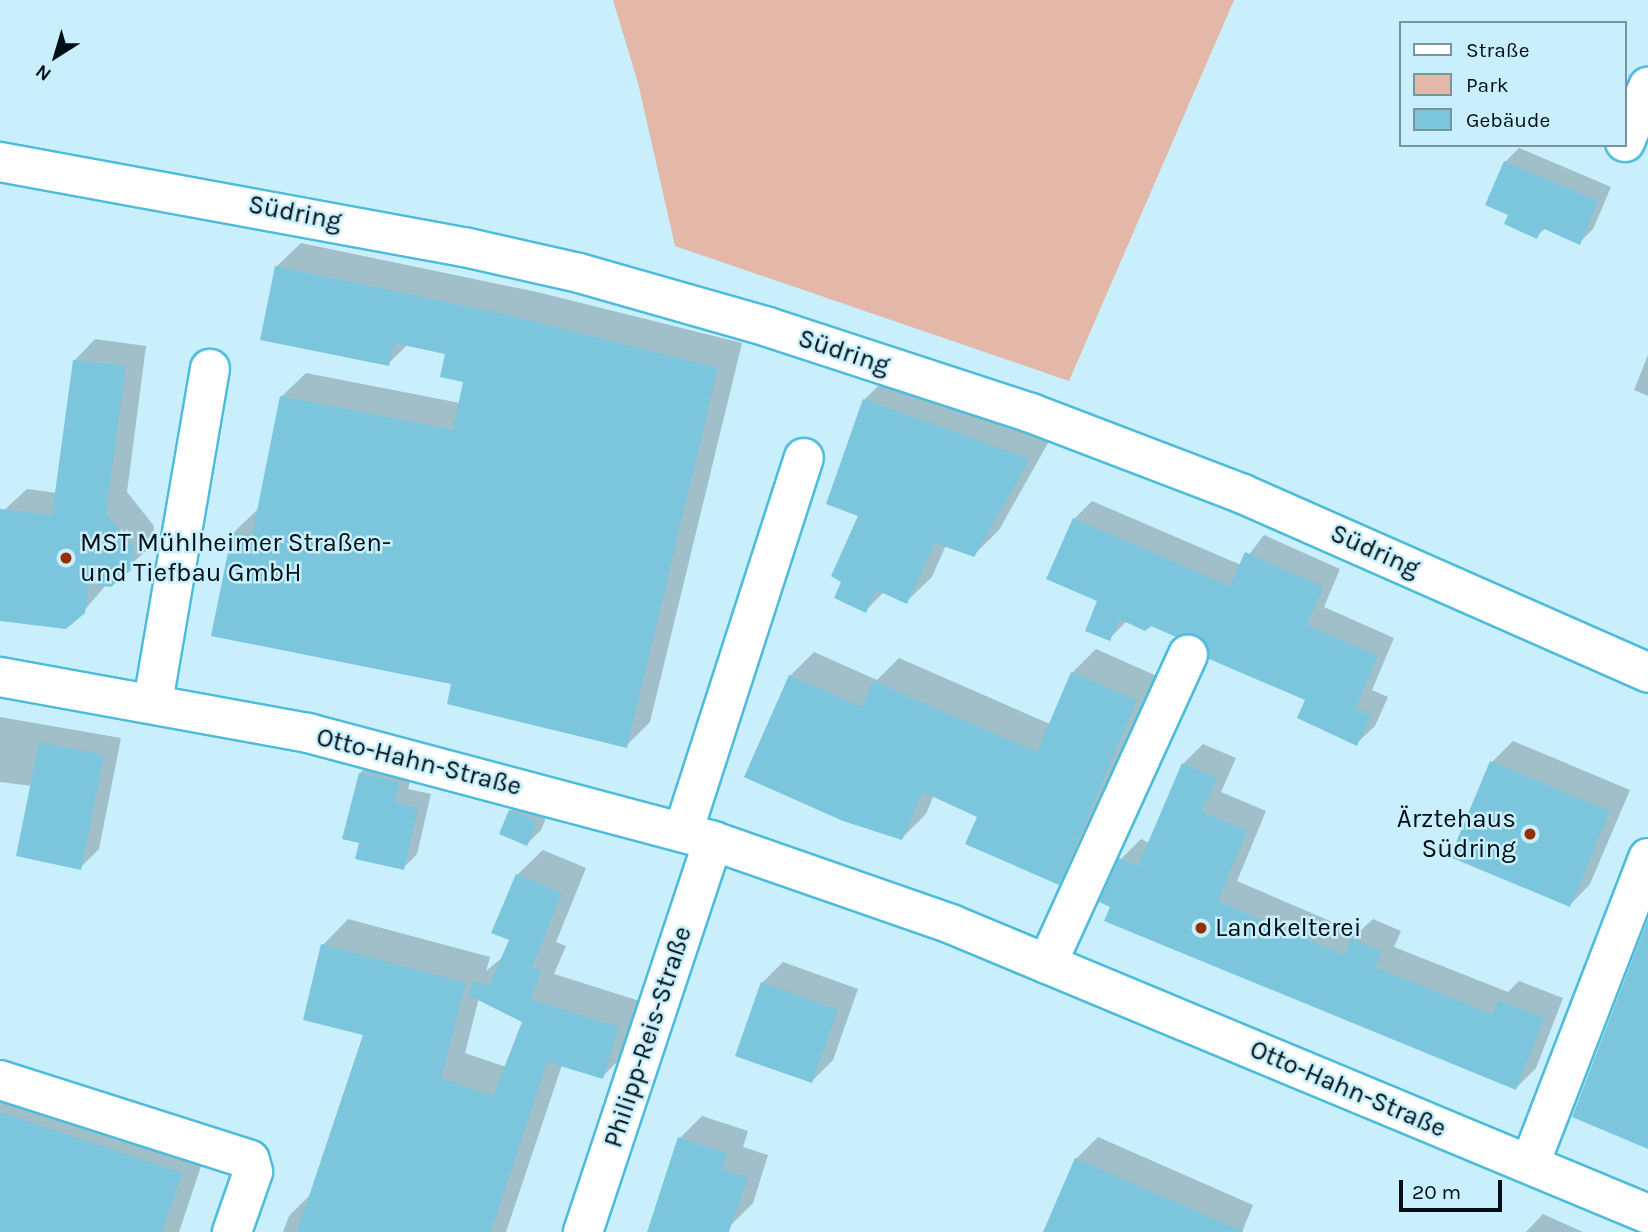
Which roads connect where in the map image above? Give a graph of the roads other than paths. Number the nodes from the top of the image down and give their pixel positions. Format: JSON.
{"nodes":[{"id":1,"x":1648,"y":87,"type":"edge"},
{"id":2,"x":1627,"y":137,"type":"edge"},
{"id":3,"x":1627,"y":143,"type":"edge"},
{"id":4,"x":1648,"y":152,"type":"edge"},
{"id":5,"x":0,"y":162,"type":"edge"},
{"id":6,"x":210,"y":369,"type":"dead end"},
{"id":7,"x":804,"y":458,"type":"dead end"},
{"id":8,"x":1188,"y":655,"type":"dead end"},
{"id":9,"x":1648,"y":674,"type":"edge"},
{"id":10,"x":0,"y":677,"type":"edge"},
{"id":11,"x":153,"y":702,"type":"junction"},
{"id":12,"x":698,"y":837,"type":"junction"},
{"id":13,"x":1648,"y":858,"type":"edge"},
{"id":14,"x":1047,"y":964,"type":"junction"},
{"id":15,"x":0,"y":1080,"type":"edge"},
{"id":16,"x":1530,"y":1164,"type":"junction"},
{"id":17,"x":1648,"y":1214,"type":"edge"},
{"id":18,"x":232,"y":1232,"type":"edge"},
{"id":19,"x":583,"y":1232,"type":"edge"}],
"edges":[{"from":1,"to":2,"type":"street"},
{"from":3,"to":4,"type":"street"},
{"from":5,"to":9,"type":"street","name":"Südring"},
{"from":6,"to":11,"type":"street"},
{"from":7,"to":12,"type":"street"},
{"from":8,"to":14,"type":"street"},
{"from":10,"to":11,"type":"street","name":"Otto-Hahn-Straße"},
{"from":11,"to":12,"type":"street","name":"Otto-Hahn-Straße"},
{"from":12,"to":14,"type":"street","name":"Otto-Hahn-Straße"},
{"from":12,"to":19,"type":"street","name":"Philipp-Reis-Straße"},
{"from":13,"to":16,"type":"street"},
{"from":14,"to":16,"type":"street","name":"Otto-Hahn-Straße"},
{"from":15,"to":18,"type":"street"},
{"from":16,"to":17,"type":"street","name":"Otto-Hahn-Straße"}]}
